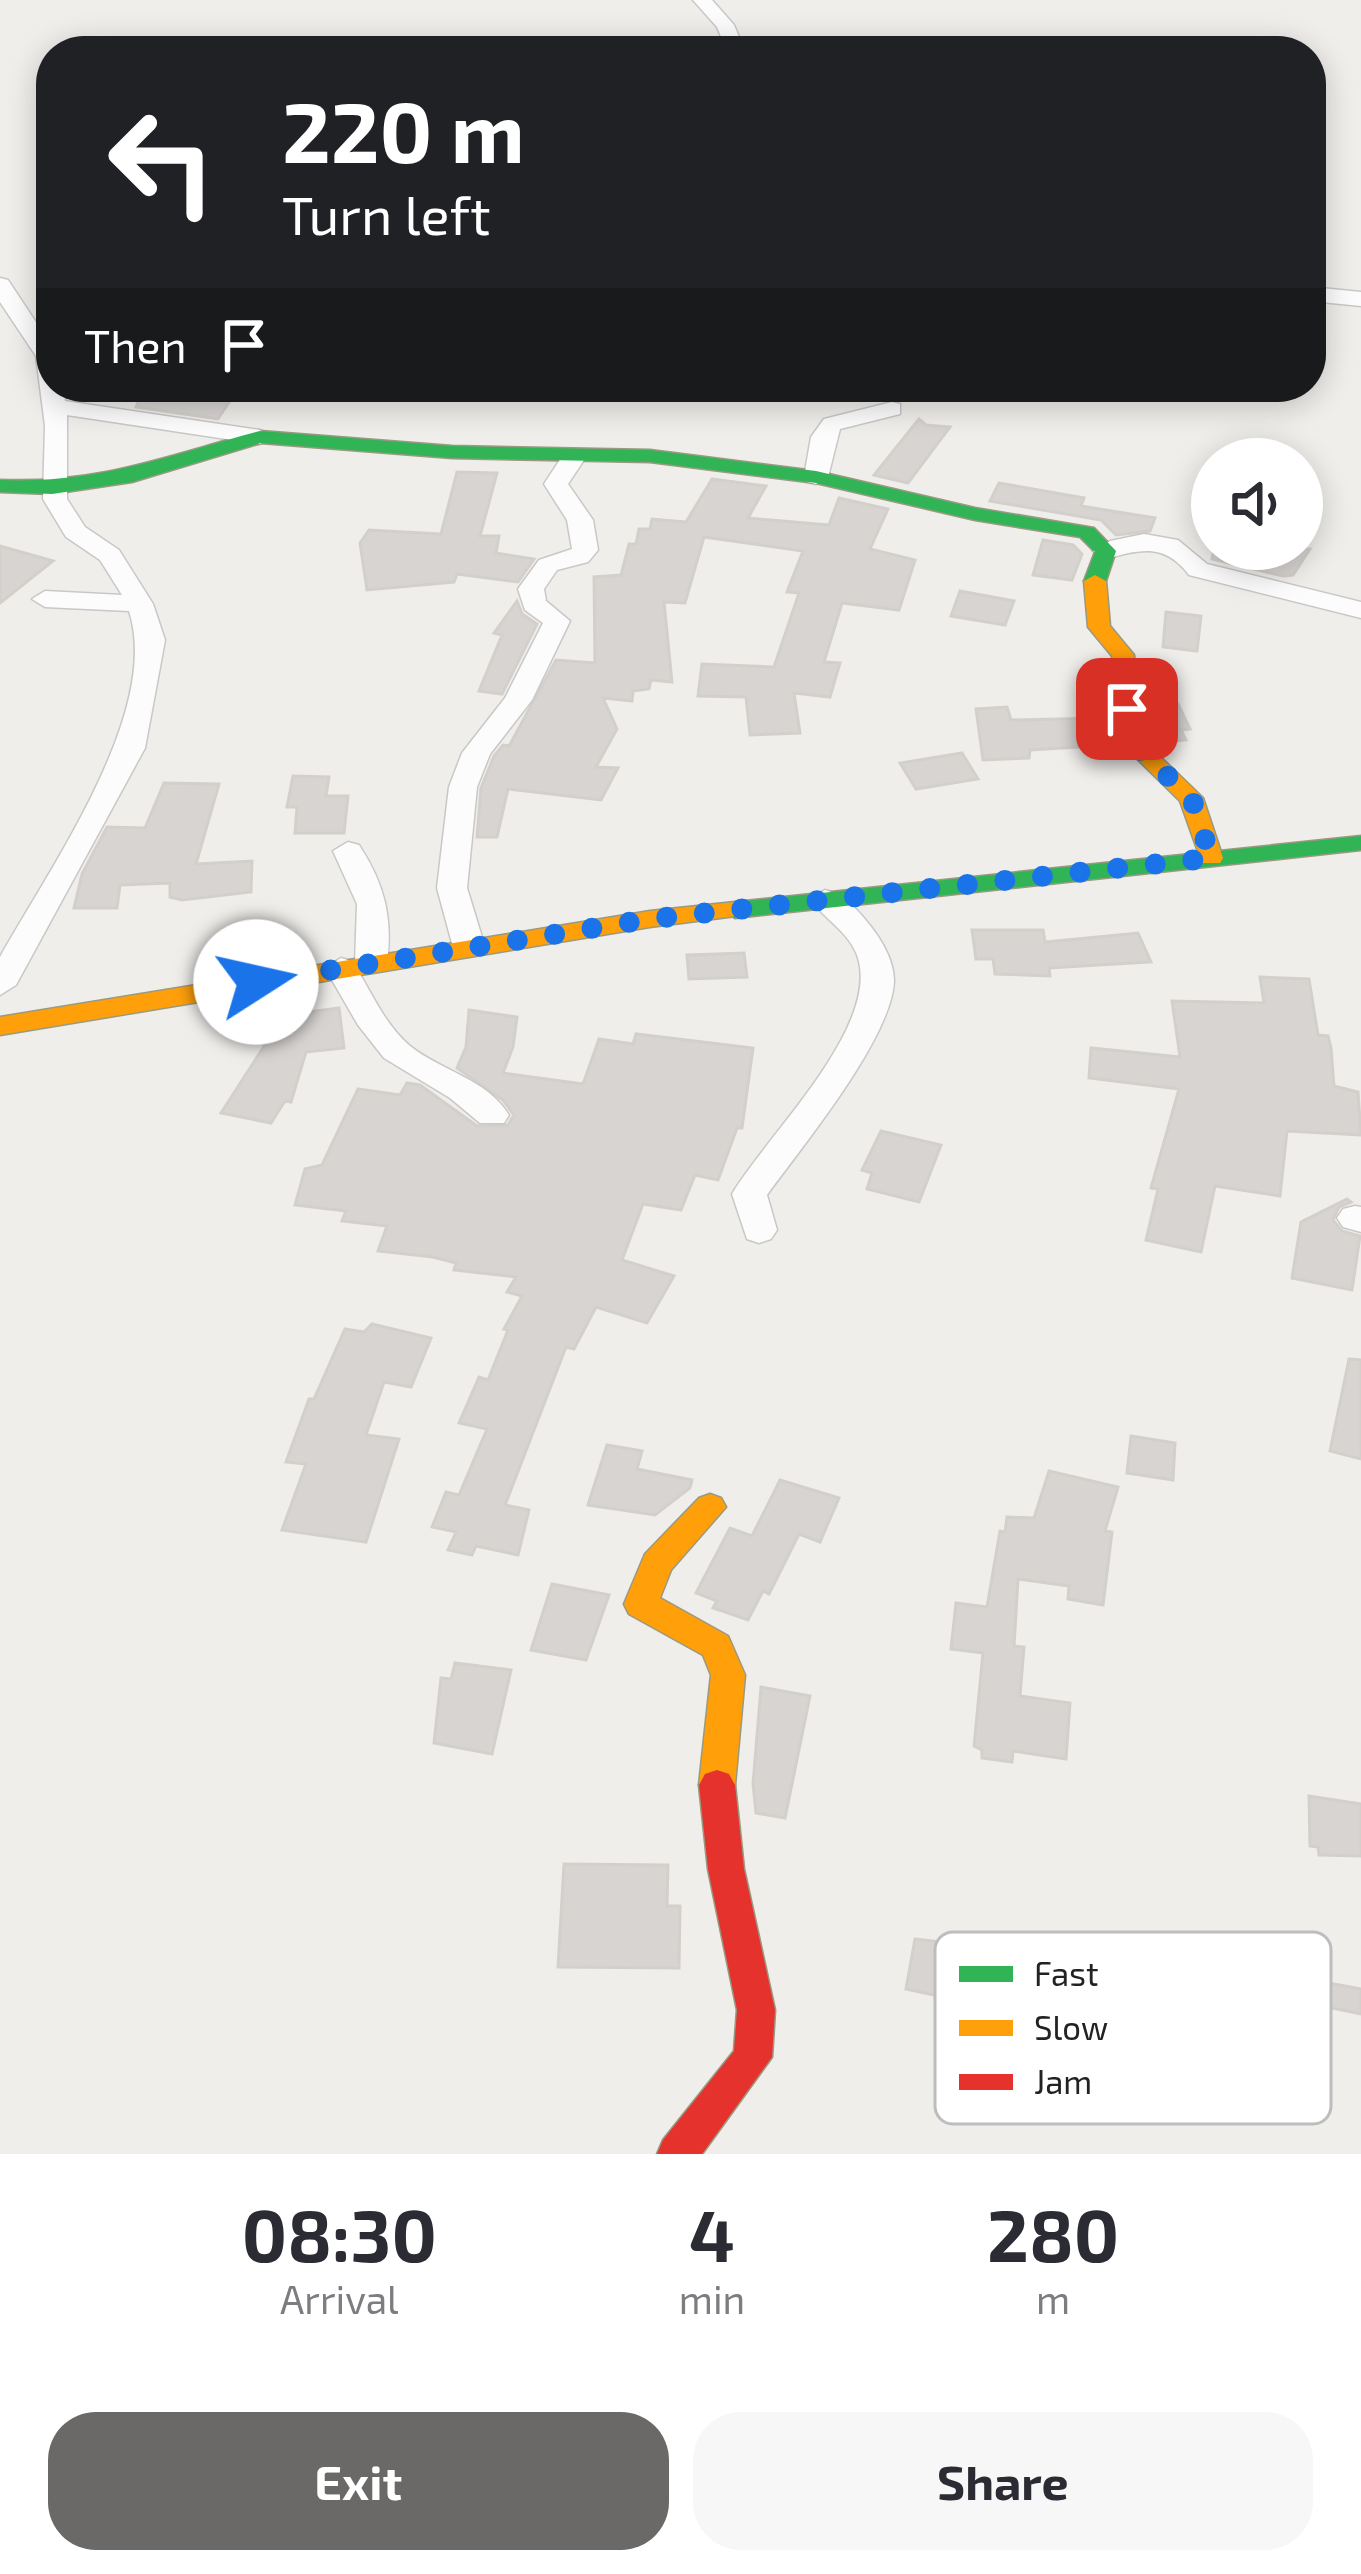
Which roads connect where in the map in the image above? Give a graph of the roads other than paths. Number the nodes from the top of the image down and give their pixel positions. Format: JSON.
{"nodes":[{"id":1,"x":702,"y":0,"type":"edge"},
{"id":2,"x":730,"y":36,"type":"edge"},
{"id":3,"x":0,"y":284,"type":"edge"},
{"id":4,"x":1326,"y":296,"type":"edge"},
{"id":5,"x":1361,"y":299,"type":"edge"},
{"id":6,"x":36,"y":339,"type":"edge"},
{"id":7,"x":53,"y":402,"type":"edge"},
{"id":8,"x":53,"y":406,"type":"junction"},
{"id":9,"x":892,"y":410,"type":"dead end"},
{"id":10,"x":260,"y":437,"type":"junction"},
{"id":11,"x":574,"y":457,"type":"junction"},
{"id":12,"x":816,"y":477,"type":"junction"},
{"id":13,"x":0,"y":486,"type":"edge"},
{"id":14,"x":52,"y":488,"type":"junction"},
{"id":15,"x":1106,"y":551,"type":"junction"},
{"id":16,"x":45,"y":599,"type":"dead end"},
{"id":17,"x":140,"y":604,"type":"junction"},
{"id":18,"x":1361,"y":610,"type":"edge"},
{"id":19,"x":1361,"y":843,"type":"edge"},
{"id":20,"x":349,"y":851,"type":"dead end"},
{"id":21,"x":1211,"y":858,"type":"junction"},
{"id":22,"x":825,"y":899,"type":"junction"},
{"id":23,"x":469,"y":947,"type":"junction"},
{"id":24,"x":356,"y":965,"type":"junction"},
{"id":25,"x":0,"y":985,"type":"edge"},
{"id":26,"x":0,"y":1026,"type":"edge"},
{"id":27,"x":492,"y":1115,"type":"dead end"},
{"id":28,"x":759,"y":1230,"type":"dead end"},
{"id":29,"x":710,"y":1507,"type":"dead end"},
{"id":30,"x":677,"y":2154,"type":"edge"}],
"edges":[{"from":1,"to":2,"type":"street"},
{"from":3,"to":6,"type":"street"},
{"from":4,"to":5,"type":"street"},
{"from":7,"to":8,"type":"street"},
{"from":8,"to":10,"type":"street"},
{"from":8,"to":14,"type":"street"},
{"from":9,"to":12,"type":"street"},
{"from":10,"to":11,"type":"street"},
{"from":10,"to":14,"type":"street"},
{"from":11,"to":12,"type":"street"},
{"from":11,"to":23,"type":"street"},
{"from":12,"to":15,"type":"street"},
{"from":13,"to":14,"type":"street"},
{"from":14,"to":17,"type":"street"},
{"from":15,"to":18,"type":"street"},
{"from":15,"to":21,"type":"street"},
{"from":16,"to":17,"type":"street"},
{"from":17,"to":25,"type":"street"},
{"from":19,"to":21,"type":"street"},
{"from":20,"to":24,"type":"street"},
{"from":21,"to":22,"type":"street"},
{"from":22,"to":23,"type":"street"},
{"from":22,"to":28,"type":"street"},
{"from":23,"to":24,"type":"street"},
{"from":24,"to":26,"type":"street"},
{"from":24,"to":27,"type":"street"},
{"from":29,"to":30,"type":"street"}]}
